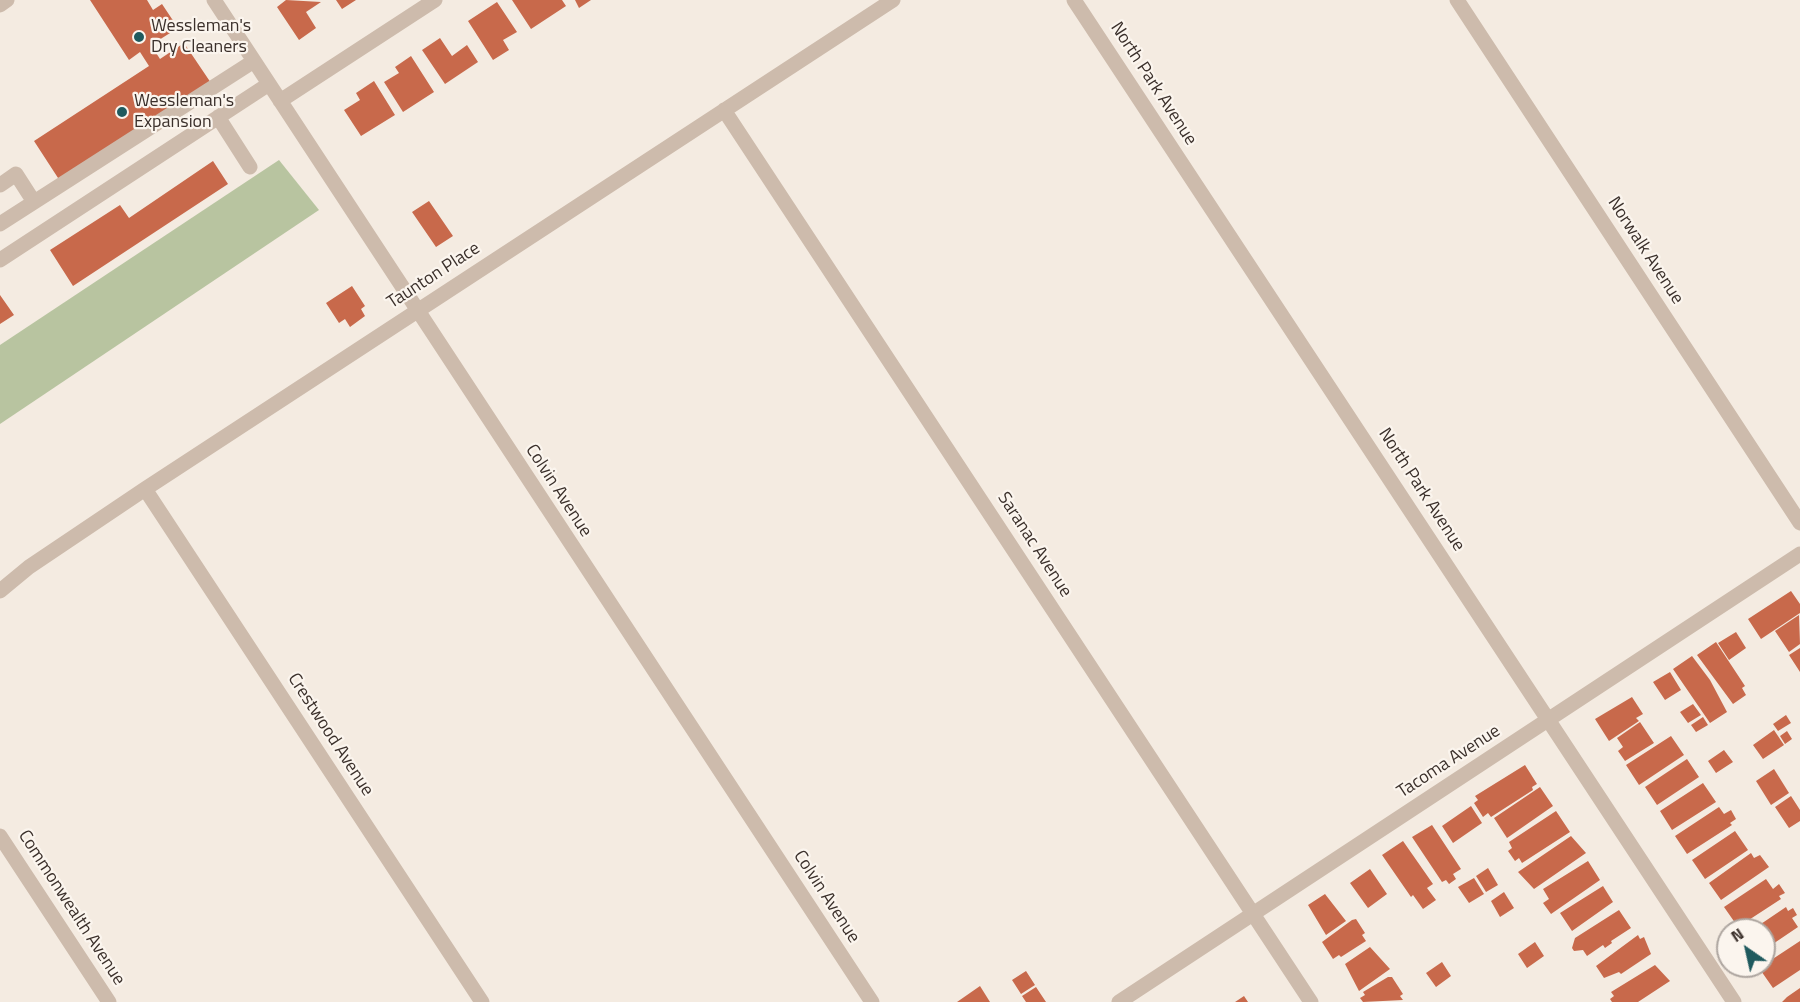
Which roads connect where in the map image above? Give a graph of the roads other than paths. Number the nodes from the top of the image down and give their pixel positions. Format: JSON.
{"nodes":[{"id":1,"x":7,"y":0,"type":"edge"},
{"id":2,"x":214,"y":0,"type":"edge"},
{"id":3,"x":435,"y":0,"type":"edge"},
{"id":4,"x":892,"y":0,"type":"edge"},
{"id":5,"x":1074,"y":0,"type":"edge"},
{"id":6,"x":1457,"y":0,"type":"edge"},
{"id":7,"x":0,"y":5,"type":"edge"},
{"id":8,"x":254,"y":61,"type":"junction"},
{"id":9,"x":269,"y":84,"type":"junction"},
{"id":10,"x":280,"y":101,"type":"junction"},
{"id":11,"x":724,"y":110,"type":"junction"},
{"id":12,"x":218,"y":117,"type":"junction"},
{"id":13,"x":250,"y":167,"type":"dead end"},
{"id":14,"x":0,"y":185,"type":"edge"},
{"id":15,"x":34,"y":202,"type":"junction"},
{"id":16,"x":0,"y":224,"type":"edge"},
{"id":17,"x":0,"y":260,"type":"edge"},
{"id":18,"x":417,"y":311,"type":"junction"},
{"id":19,"x":145,"y":489,"type":"junction"},
{"id":20,"x":1800,"y":523,"type":"edge"},
{"id":21,"x":1800,"y":554,"type":"edge"},
{"id":22,"x":0,"y":591,"type":"edge"},
{"id":23,"x":1549,"y":719,"type":"junction"},
{"id":24,"x":0,"y":836,"type":"edge"},
{"id":25,"x":1253,"y":914,"type":"junction"},
{"id":26,"x":109,"y":1002,"type":"edge"},
{"id":27,"x":482,"y":1002,"type":"edge"},
{"id":28,"x":872,"y":1002,"type":"edge"},
{"id":29,"x":1119,"y":1002,"type":"edge"},
{"id":30,"x":1311,"y":1002,"type":"edge"},
{"id":31,"x":1734,"y":1002,"type":"edge"}],
"edges":[{"from":1,"to":7,"type":"street"},
{"from":2,"to":8,"type":"street","name":"Colvin Avenue"},
{"from":3,"to":10,"type":"street"},
{"from":4,"to":11,"type":"street","name":"Taunton Place"},
{"from":5,"to":23,"type":"street","name":"North Park Avenue"},
{"from":6,"to":20,"type":"street","name":"Norwalk Avenue"},
{"from":8,"to":9,"type":"street","name":"Colvin Avenue"},
{"from":8,"to":15,"type":"street"},
{"from":9,"to":10,"type":"street","name":"Colvin Avenue"},
{"from":9,"to":12,"type":"street"},
{"from":10,"to":18,"type":"street","name":"Colvin Avenue"},
{"from":11,"to":18,"type":"street","name":"Taunton Place"},
{"from":11,"to":25,"type":"street","name":"Saranac Avenue"},
{"from":12,"to":13,"type":"street"},
{"from":12,"to":17,"type":"street"},
{"from":14,"to":15,"type":"street"},
{"from":15,"to":16,"type":"street"},
{"from":18,"to":19,"type":"street","name":"Taunton Place"},
{"from":18,"to":28,"type":"street","name":"Colvin Avenue"},
{"from":19,"to":22,"type":"street","name":"Taunton Place"},
{"from":19,"to":27,"type":"street","name":"Crestwood Avenue"},
{"from":21,"to":23,"type":"street","name":"Tacoma Avenue"},
{"from":23,"to":25,"type":"street","name":"Tacoma Avenue"},
{"from":23,"to":31,"type":"street","name":"North Park Avenue"},
{"from":24,"to":26,"type":"street","name":"Commonwealth Avenue"},
{"from":25,"to":29,"type":"street","name":"Tacoma Avenue"},
{"from":25,"to":30,"type":"street","name":"Saranac Avenue"}]}
